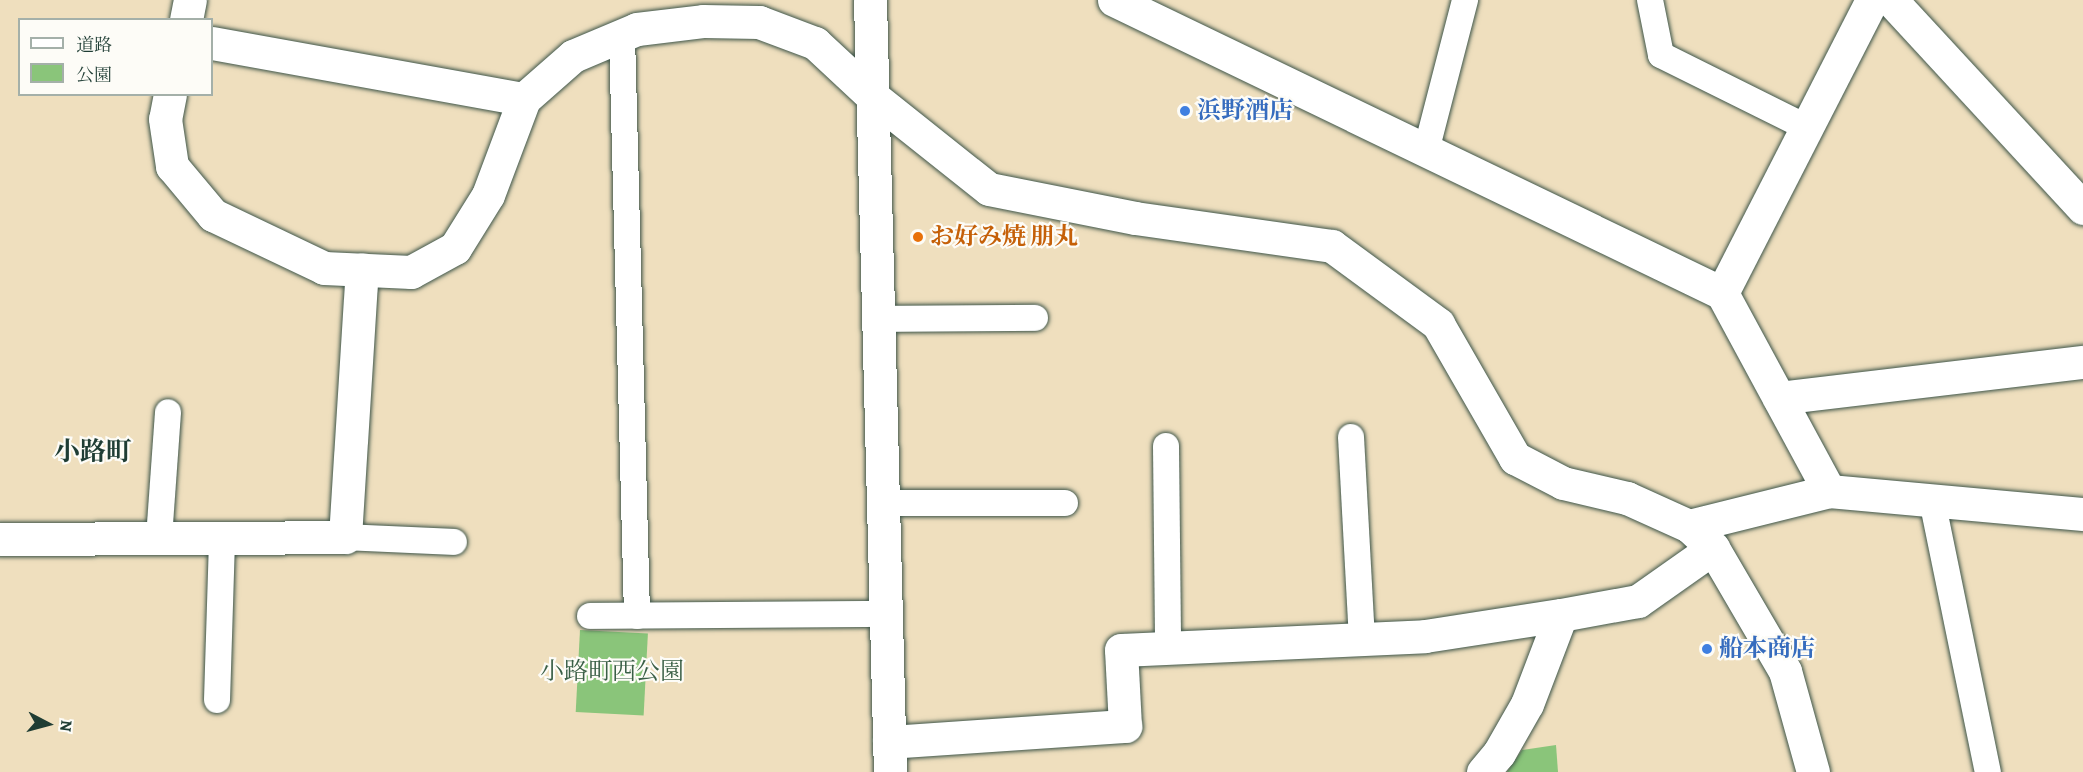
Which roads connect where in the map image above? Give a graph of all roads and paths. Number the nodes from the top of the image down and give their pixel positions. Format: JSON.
{"nodes":[{"id":1,"x":190,"y":0,"type":"edge"},
{"id":2,"x":870,"y":0,"type":"edge"},
{"id":3,"x":1114,"y":0,"type":"edge"},
{"id":4,"x":1465,"y":0,"type":"edge"},
{"id":5,"x":1650,"y":0,"type":"edge"},
{"id":6,"x":1872,"y":0,"type":"edge"},
{"id":7,"x":1891,"y":0,"type":"edge"},
{"id":8,"x":186,"y":18,"type":"edge"},
{"id":9,"x":622,"y":35,"type":"junction"},
{"id":10,"x":213,"y":43,"type":"edge"},
{"id":11,"x":170,"y":96,"type":"edge"},
{"id":12,"x":872,"y":96,"type":"junction"},
{"id":13,"x":524,"y":99,"type":"junction"},
{"id":14,"x":1806,"y":127,"type":"junction"},
{"id":15,"x":1426,"y":151,"type":"junction"},
{"id":16,"x":2083,"y":208,"type":"edge"},
{"id":17,"x":362,"y":270,"type":"junction"},
{"id":18,"x":1722,"y":293,"type":"junction"},
{"id":19,"x":1035,"y":318,"type":"dead end"},
{"id":20,"x":878,"y":319,"type":"junction"},
{"id":21,"x":2083,"y":362,"type":"edge"},
{"id":22,"x":1779,"y":398,"type":"junction"},
{"id":23,"x":168,"y":412,"type":"dead end"},
{"id":24,"x":1351,"y":437,"type":"dead end"},
{"id":25,"x":1166,"y":446,"type":"dead end"},
{"id":26,"x":1829,"y":491,"type":"junction"},
{"id":27,"x":1932,"y":500,"type":"junction"},
{"id":28,"x":883,"y":503,"type":"junction"},
{"id":29,"x":1065,"y":503,"type":"dead end"},
{"id":30,"x":2083,"y":514,"type":"edge"},
{"id":31,"x":1689,"y":526,"type":"junction"},
{"id":32,"x":345,"y":537,"type":"junction"},
{"id":33,"x":159,"y":538,"type":"junction"},
{"id":34,"x":222,"y":538,"type":"junction"},
{"id":35,"x":0,"y":539,"type":"edge"},
{"id":36,"x":454,"y":542,"type":"dead end"},
{"id":37,"x":1713,"y":548,"type":"junction"},
{"id":38,"x":886,"y":614,"type":"junction"},
{"id":39,"x":1561,"y":615,"type":"junction"},
{"id":40,"x":590,"y":616,"type":"dead end"},
{"id":41,"x":637,"y":616,"type":"junction"},
{"id":42,"x":1362,"y":639,"type":"junction"},
{"id":43,"x":1168,"y":648,"type":"junction"},
{"id":44,"x":217,"y":700,"type":"dead end"},
{"id":45,"x":890,"y":757,"type":"edge"},
{"id":46,"x":1483,"y":772,"type":"edge"},
{"id":47,"x":1813,"y":772,"type":"edge"},
{"id":48,"x":1988,"y":772,"type":"edge"}],
"edges":[{"from":1,"to":8,"type":"street"},
{"from":2,"to":12,"type":"street"},
{"from":3,"to":15,"type":"street"},
{"from":4,"to":15,"type":"lane"},
{"from":5,"to":14,"type":"lane"},
{"from":6,"to":14,"type":"street"},
{"from":7,"to":16,"type":"street"},
{"from":9,"to":12,"type":"street"},
{"from":9,"to":13,"type":"street"},
{"from":9,"to":41,"type":"lane"},
{"from":10,"to":13,"type":"street"},
{"from":11,"to":17,"type":"street"},
{"from":12,"to":20,"type":"street"},
{"from":12,"to":31,"type":"street"},
{"from":13,"to":17,"type":"street"},
{"from":14,"to":18,"type":"street"},
{"from":15,"to":18,"type":"street"},
{"from":17,"to":32,"type":"street"},
{"from":18,"to":22,"type":"street"},
{"from":19,"to":20,"type":"lane"},
{"from":20,"to":28,"type":"street"},
{"from":21,"to":22,"type":"street"},
{"from":22,"to":26,"type":"street"},
{"from":23,"to":33,"type":"lane"},
{"from":24,"to":42,"type":"lane"},
{"from":25,"to":43,"type":"lane"},
{"from":26,"to":27,"type":"street"},
{"from":26,"to":31,"type":"street"},
{"from":27,"to":30,"type":"street"},
{"from":27,"to":48,"type":"lane"},
{"from":28,"to":29,"type":"lane"},
{"from":28,"to":38,"type":"street"},
{"from":31,"to":37,"type":"street"},
{"from":32,"to":34,"type":"street"},
{"from":32,"to":36,"type":"lane"},
{"from":33,"to":34,"type":"street"},
{"from":33,"to":35,"type":"street"},
{"from":34,"to":44,"type":"lane"},
{"from":37,"to":39,"type":"street"},
{"from":37,"to":47,"type":"street"},
{"from":38,"to":41,"type":"lane"},
{"from":38,"to":45,"type":"street"},
{"from":39,"to":42,"type":"street"},
{"from":39,"to":46,"type":"street"},
{"from":40,"to":41,"type":"lane"},
{"from":42,"to":43,"type":"street"},
{"from":43,"to":45,"type":"street"}]}
